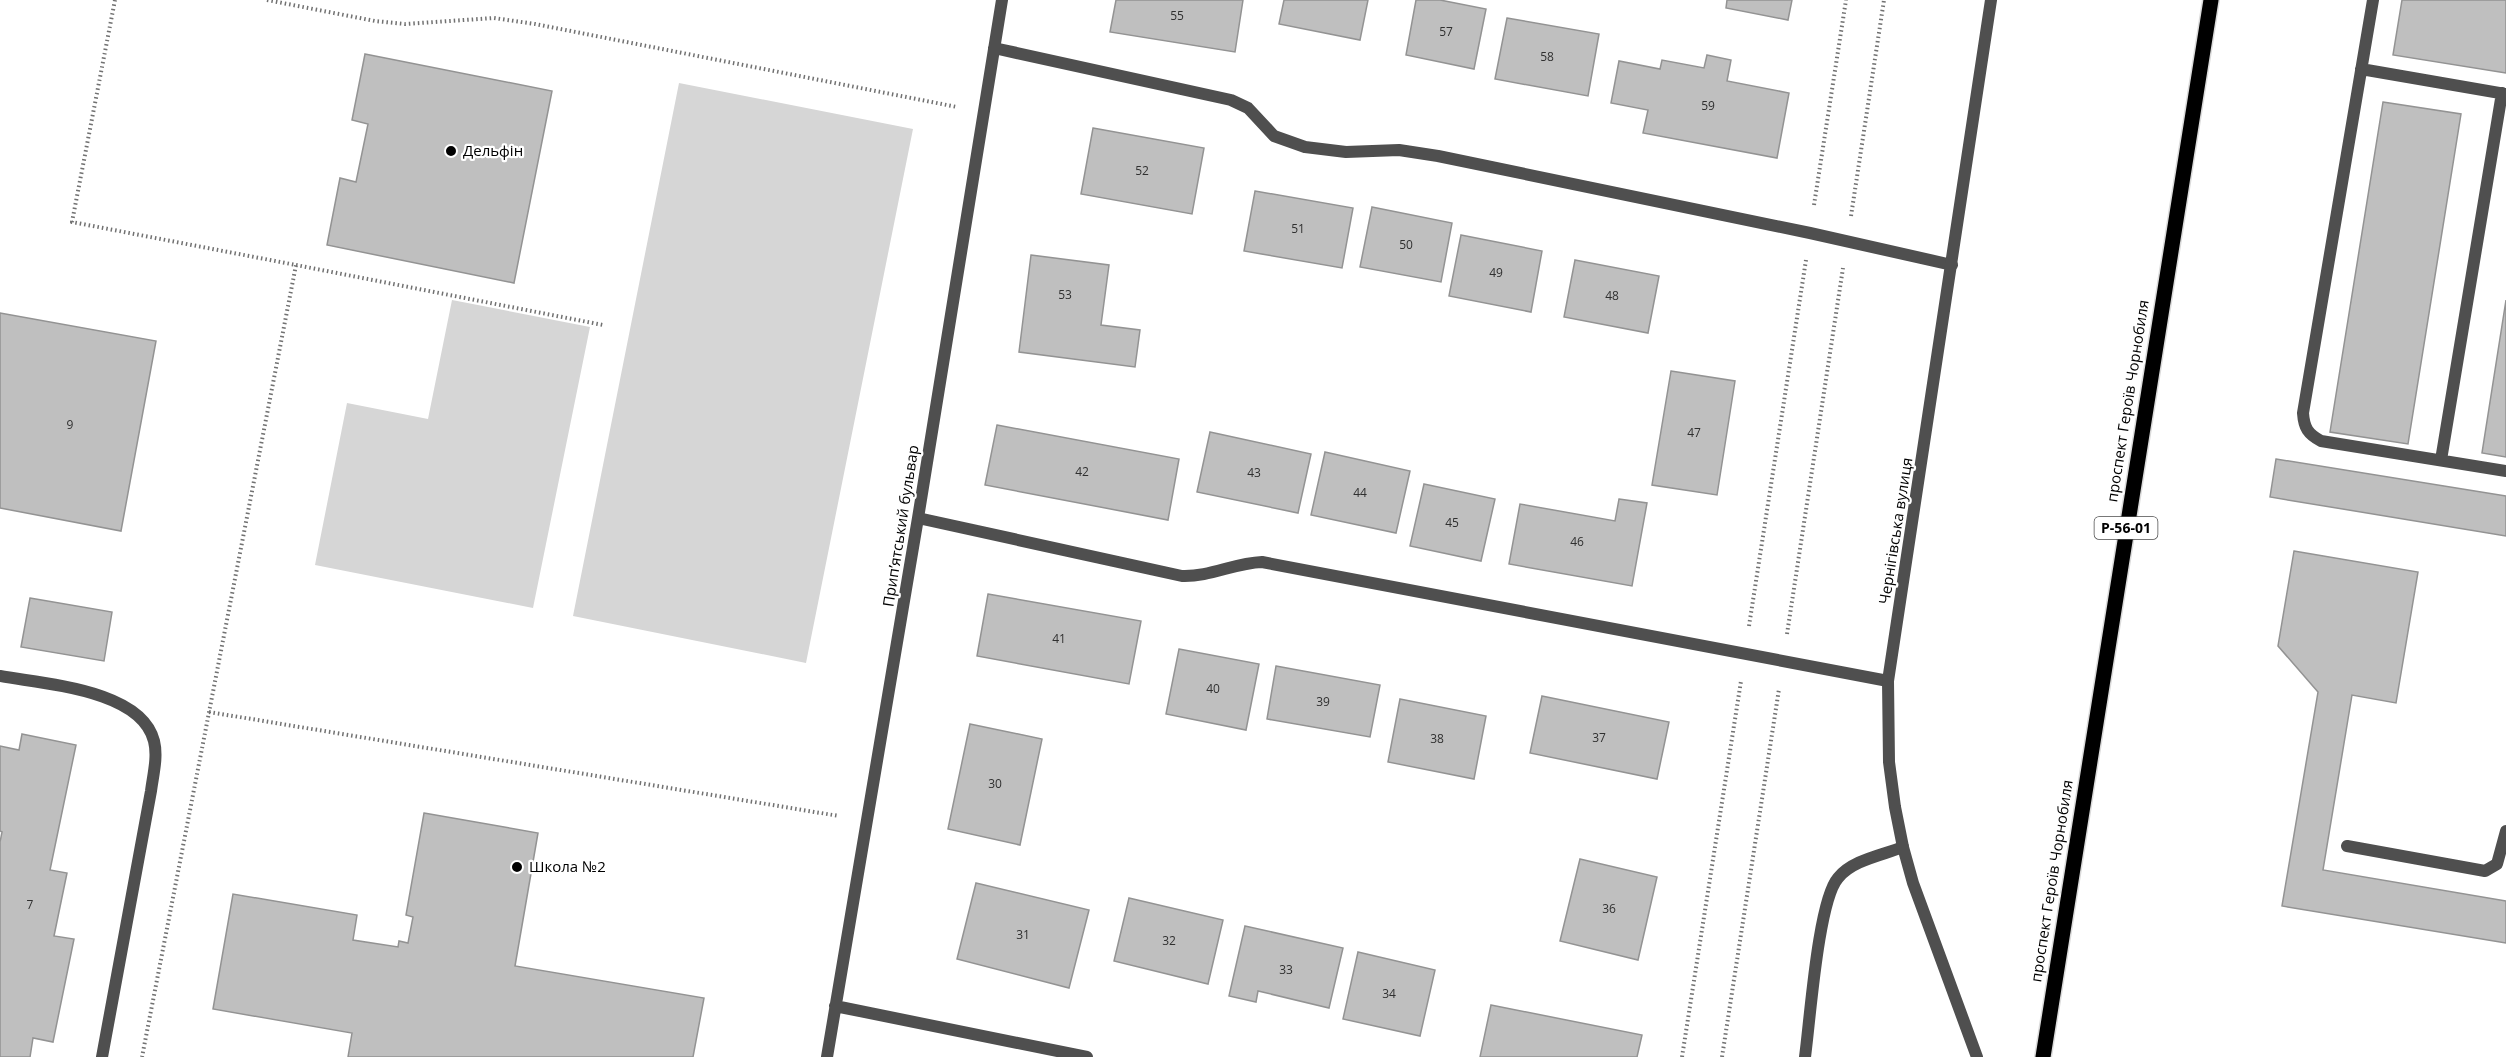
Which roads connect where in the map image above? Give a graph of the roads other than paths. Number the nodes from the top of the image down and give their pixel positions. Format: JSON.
{"nodes":[{"id":1,"x":1002,"y":0,"type":"edge"},
{"id":2,"x":1991,"y":0,"type":"edge"},
{"id":3,"x":2211,"y":0,"type":"edge"},
{"id":4,"x":2373,"y":0,"type":"edge"},
{"id":5,"x":994,"y":48,"type":"junction"},
{"id":6,"x":2361,"y":69,"type":"junction"},
{"id":7,"x":2504,"y":93,"type":"edge"},
{"id":8,"x":1952,"y":265,"type":"junction"},
{"id":9,"x":2441,"y":460,"type":"junction"},
{"id":10,"x":2506,"y":471,"type":"edge"},
{"id":11,"x":918,"y":518,"type":"junction"},
{"id":12,"x":0,"y":676,"type":"edge"},
{"id":13,"x":1888,"y":681,"type":"junction"},
{"id":14,"x":2506,"y":831,"type":"edge"},
{"id":15,"x":2347,"y":846,"type":"dead end"},
{"id":16,"x":1904,"y":847,"type":"junction"},
{"id":17,"x":835,"y":1006,"type":"junction"},
{"id":18,"x":102,"y":1057,"type":"edge"},
{"id":19,"x":827,"y":1057,"type":"edge"},
{"id":20,"x":1087,"y":1057,"type":"edge"},
{"id":21,"x":1805,"y":1057,"type":"edge"},
{"id":22,"x":1977,"y":1057,"type":"edge"},
{"id":23,"x":2043,"y":1057,"type":"edge"}],
"edges":[{"from":1,"to":5,"type":"street","name":"Припʼятський бульвар"},
{"from":2,"to":8,"type":"street","name":"Чернігівська вулиця"},
{"from":3,"to":23,"type":"main road","name":"проспект Героїв Чорнобиля","number":"Р-56-01"},
{"from":4,"to":6,"type":"street"},
{"from":5,"to":8,"type":"street"},
{"from":5,"to":11,"type":"street","name":"Припʼятський бульвар"},
{"from":6,"to":7,"type":"street"},
{"from":6,"to":9,"type":"street"},
{"from":7,"to":9,"type":"street"},
{"from":8,"to":13,"type":"street","name":"Чернігівська вулиця"},
{"from":9,"to":10,"type":"street"},
{"from":11,"to":13,"type":"street"},
{"from":11,"to":17,"type":"street","name":"Припʼятський бульвар"},
{"from":12,"to":18,"type":"street"},
{"from":13,"to":16,"type":"street","name":"Чернігівська вулиця"},
{"from":14,"to":15,"type":"street"},
{"from":16,"to":21,"type":"street"},
{"from":16,"to":22,"type":"street","name":"Чернігівська вулиця"},
{"from":17,"to":19,"type":"street","name":"Припʼятський бульвар"},
{"from":17,"to":20,"type":"street"}]}
